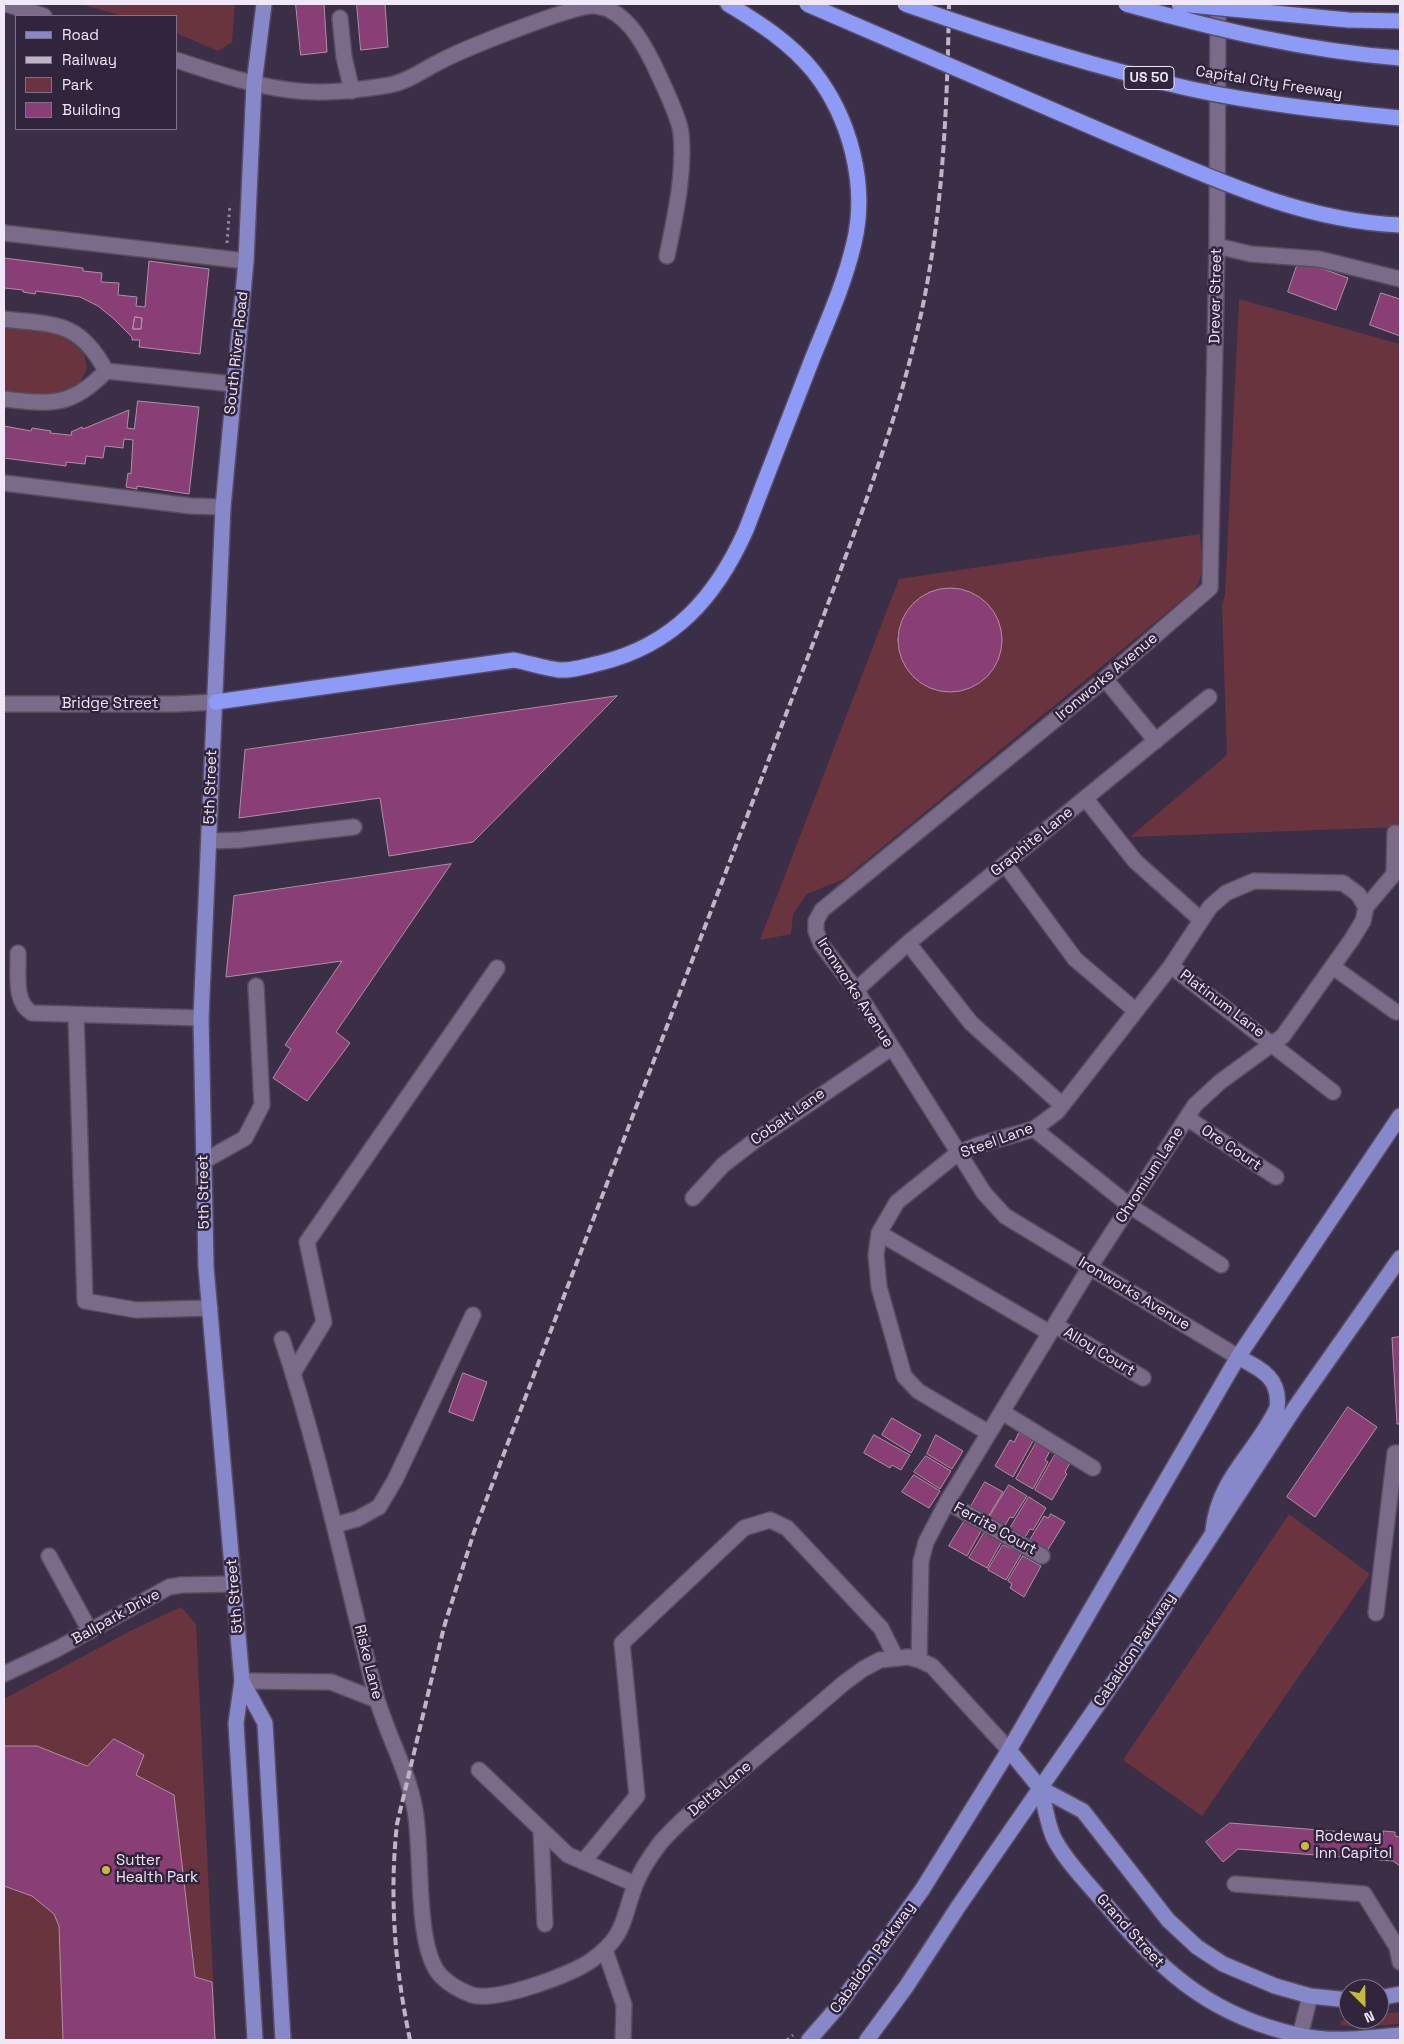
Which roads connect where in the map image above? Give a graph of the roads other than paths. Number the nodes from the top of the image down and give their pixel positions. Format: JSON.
{"nodes":[{"id":1,"x":6,"y":4,"type":"edge"},
{"id":2,"x":264,"y":4,"type":"edge"},
{"id":3,"x":728,"y":4,"type":"edge"},
{"id":4,"x":808,"y":4,"type":"edge"},
{"id":5,"x":905,"y":4,"type":"edge"},
{"id":6,"x":1126,"y":4,"type":"edge"},
{"id":7,"x":1179,"y":4,"type":"edge"},
{"id":8,"x":1218,"y":4,"type":"edge"},
{"id":9,"x":41,"y":15,"type":"edge"},
{"id":10,"x":340,"y":18,"type":"dead end"},
{"id":11,"x":1400,"y":22,"type":"edge"},
{"id":12,"x":1400,"y":58,"type":"edge"},
{"id":13,"x":178,"y":61,"type":"edge"},
{"id":14,"x":254,"y":84,"type":"junction"},
{"id":15,"x":352,"y":91,"type":"junction"},
{"id":16,"x":1400,"y":118,"type":"edge"},
{"id":17,"x":1400,"y":226,"type":"edge"},
{"id":18,"x":4,"y":233,"type":"edge"},
{"id":19,"x":1217,"y":246,"type":"junction"},
{"id":20,"x":667,"y":256,"type":"dead end"},
{"id":21,"x":246,"y":261,"type":"junction"},
{"id":22,"x":1400,"y":279,"type":"edge"},
{"id":23,"x":4,"y":318,"type":"edge"},
{"id":24,"x":106,"y":371,"type":"junction"},
{"id":25,"x":233,"y":384,"type":"junction"},
{"id":26,"x":4,"y":399,"type":"edge"},
{"id":27,"x":4,"y":483,"type":"edge"},
{"id":28,"x":223,"y":507,"type":"junction"},
{"id":29,"x":1210,"y":588,"type":"joint"},
{"id":30,"x":1105,"y":679,"type":"junction"},
{"id":31,"x":1209,"y":697,"type":"dead end"},
{"id":32,"x":216,"y":702,"type":"junction"},
{"id":33,"x":4,"y":704,"type":"edge"},
{"id":34,"x":1156,"y":741,"type":"junction"},
{"id":35,"x":1085,"y":798,"type":"junction"},
{"id":36,"x":354,"y":827,"type":"dead end"},
{"id":37,"x":1395,"y":833,"type":"dead end"},
{"id":38,"x":209,"y":841,"type":"junction"},
{"id":39,"x":1005,"y":864,"type":"junction"},
{"id":40,"x":1397,"y":877,"type":"edge"},
{"id":41,"x":1366,"y":907,"type":"junction"},
{"id":42,"x":1201,"y":920,"type":"junction"},
{"id":43,"x":908,"y":943,"type":"junction"},
{"id":44,"x":18,"y":953,"type":"dead end"},
{"id":45,"x":1171,"y":966,"type":"junction"},
{"id":46,"x":1333,"y":967,"type":"junction"},
{"id":47,"x":497,"y":968,"type":"dead end"},
{"id":48,"x":256,"y":986,"type":"dead end"},
{"id":49,"x":856,"y":990,"type":"junction"},
{"id":50,"x":1136,"y":1011,"type":"junction"},
{"id":51,"x":1396,"y":1012,"type":"dead end"},
{"id":52,"x":76,"y":1016,"type":"junction"},
{"id":53,"x":201,"y":1018,"type":"junction"},
{"id":54,"x":1273,"y":1043,"type":"junction"},
{"id":55,"x":892,"y":1048,"type":"junction"},
{"id":56,"x":1332,"y":1092,"type":"dead end"},
{"id":57,"x":1062,"y":1105,"type":"junction"},
{"id":58,"x":1400,"y":1116,"type":"edge"},
{"id":59,"x":1187,"y":1118,"type":"junction"},
{"id":60,"x":1034,"y":1129,"type":"junction"},
{"id":61,"x":958,"y":1153,"type":"junction"},
{"id":62,"x":204,"y":1161,"type":"junction"},
{"id":63,"x":1276,"y":1177,"type":"dead end"},
{"id":64,"x":694,"y":1198,"type":"dead end"},
{"id":65,"x":1130,"y":1206,"type":"junction"},
{"id":66,"x":878,"y":1233,"type":"junction"},
{"id":67,"x":1400,"y":1258,"type":"edge"},
{"id":68,"x":1221,"y":1265,"type":"dead end"},
{"id":69,"x":1090,"y":1267,"type":"junction"},
{"id":70,"x":210,"y":1308,"type":"junction"},
{"id":71,"x":473,"y":1315,"type":"dead end"},
{"id":72,"x":1052,"y":1329,"type":"junction"},
{"id":73,"x":282,"y":1339,"type":"dead end"},
{"id":74,"x":1238,"y":1357,"type":"junction"},
{"id":75,"x":293,"y":1373,"type":"junction"},
{"id":76,"x":1143,"y":1378,"type":"dead end"},
{"id":77,"x":1002,"y":1412,"type":"junction"},
{"id":78,"x":989,"y":1433,"type":"junction"},
{"id":79,"x":1400,"y":1453,"type":"edge"},
{"id":80,"x":1093,"y":1468,"type":"dead end"},
{"id":81,"x":947,"y":1502,"type":"junction"},
{"id":82,"x":335,"y":1525,"type":"junction"},
{"id":83,"x":1212,"y":1534,"type":"junction"},
{"id":84,"x":49,"y":1556,"type":"dead end"},
{"id":85,"x":1042,"y":1556,"type":"dead end"},
{"id":86,"x":233,"y":1584,"type":"junction"},
{"id":87,"x":1376,"y":1613,"type":"dead end"},
{"id":88,"x":90,"y":1631,"type":"junction"},
{"id":89,"x":896,"y":1658,"type":"junction"},
{"id":90,"x":919,"y":1660,"type":"junction"},
{"id":91,"x":4,"y":1674,"type":"edge"},
{"id":92,"x":242,"y":1681,"type":"junction"},
{"id":93,"x":377,"y":1700,"type":"junction"},
{"id":94,"x":1009,"y":1750,"type":"junction"},
{"id":95,"x":479,"y":1770,"type":"dead end"},
{"id":96,"x":1040,"y":1788,"type":"junction"},
{"id":97,"x":542,"y":1829,"type":"junction"},
{"id":98,"x":583,"y":1862,"type":"junction"},
{"id":99,"x":636,"y":1884,"type":"junction"},
{"id":100,"x":1235,"y":1884,"type":"dead end"},
{"id":101,"x":546,"y":1924,"type":"dead end"},
{"id":102,"x":605,"y":1950,"type":"junction"},
{"id":103,"x":1400,"y":1962,"type":"edge"},
{"id":104,"x":448,"y":1981,"type":"joint"},
{"id":105,"x":1310,"y":1996,"type":"junction"},
{"id":106,"x":1339,"y":1999,"type":"edge"},
{"id":107,"x":1400,"y":2035,"type":"edge"},
{"id":108,"x":1299,"y":2038,"type":"edge"},
{"id":109,"x":255,"y":2040,"type":"edge"},
{"id":110,"x":283,"y":2040,"type":"edge"},
{"id":111,"x":623,"y":2040,"type":"edge"},
{"id":112,"x":809,"y":2040,"type":"edge"},
{"id":113,"x":867,"y":2040,"type":"edge"}],
"edges":[{"from":1,"to":9,"type":"street"},
{"from":2,"to":14,"type":"main road","name":"South River Road"},
{"from":3,"to":32,"type":"highway"},
{"from":4,"to":17,"type":"highway","bridge":true},
{"from":5,"to":16,"type":"highway","name":"Capital City Freeway","number":"US 50","bridge":true},
{"from":6,"to":12,"type":"highway","bridge":true},
{"from":7,"to":11,"type":"highway","bridge":true},
{"from":8,"to":19,"type":"street","name":"Drever Street"},
{"from":10,"to":15,"type":"street"},
{"from":13,"to":14,"type":"street"},
{"from":14,"to":15,"type":"street"},
{"from":14,"to":21,"type":"main road","name":"South River Road"},
{"from":15,"to":20,"type":"street"},
{"from":18,"to":21,"type":"street"},
{"from":19,"to":22,"type":"street"},
{"from":19,"to":29,"type":"street","name":"Drever Street"},
{"from":21,"to":25,"type":"main road","name":"South River Road"},
{"from":23,"to":24,"type":"street"},
{"from":24,"to":25,"type":"street"},
{"from":24,"to":26,"type":"street"},
{"from":25,"to":28,"type":"main road","name":"South River Road"},
{"from":27,"to":28,"type":"street"},
{"from":28,"to":32,"type":"main road","name":"South River Road"},
{"from":29,"to":30,"type":"street","name":"Ironworks Avenue"},
{"from":30,"to":34,"type":"street"},
{"from":30,"to":49,"type":"street","name":"Ironworks Avenue"},
{"from":31,"to":34,"type":"street","name":"Graphite Lane"},
{"from":32,"to":33,"type":"street","name":"Bridge Street"},
{"from":32,"to":38,"type":"main road","name":"5th Street"},
{"from":34,"to":35,"type":"street","name":"Graphite Lane"},
{"from":35,"to":39,"type":"street","name":"Graphite Lane"},
{"from":35,"to":42,"type":"street"},
{"from":36,"to":38,"type":"street"},
{"from":37,"to":40,"type":"street"},
{"from":38,"to":53,"type":"main road","name":"5th Street"},
{"from":39,"to":43,"type":"street","name":"Graphite Lane"},
{"from":39,"to":50,"type":"street"},
{"from":40,"to":41,"type":"street","name":"Chromium Lane"},
{"from":41,"to":42,"type":"street","name":"Steel Lane"},
{"from":41,"to":46,"type":"street","name":"Chromium Lane"},
{"from":42,"to":45,"type":"street","name":"Steel Lane"},
{"from":43,"to":49,"type":"street","name":"Graphite Lane"},
{"from":43,"to":57,"type":"street"},
{"from":44,"to":52,"type":"street"},
{"from":45,"to":50,"type":"street","name":"Steel Lane"},
{"from":45,"to":54,"type":"street","name":"Platinum Lane"},
{"from":46,"to":51,"type":"street"},
{"from":46,"to":54,"type":"street","name":"Chromium Lane"},
{"from":47,"to":75,"type":"street"},
{"from":48,"to":62,"type":"street"},
{"from":49,"to":55,"type":"street","name":"Ironworks Avenue"},
{"from":50,"to":57,"type":"street","name":"Steel Lane"},
{"from":52,"to":53,"type":"street"},
{"from":52,"to":70,"type":"street"},
{"from":53,"to":62,"type":"main road","name":"5th Street"},
{"from":54,"to":56,"type":"street","name":"Platinum Lane"},
{"from":54,"to":59,"type":"street","name":"Chromium Lane"},
{"from":55,"to":61,"type":"street","name":"Ironworks Avenue"},
{"from":55,"to":64,"type":"street","name":"Cobalt Lane"},
{"from":57,"to":60,"type":"street","name":"Steel Lane"},
{"from":58,"to":74,"type":"main road","name":"Cabaldon Parkway"},
{"from":59,"to":63,"type":"street","name":"Ore Court"},
{"from":59,"to":65,"type":"street","name":"Chromium Lane"},
{"from":60,"to":61,"type":"street","name":"Steel Lane"},
{"from":60,"to":65,"type":"street"},
{"from":61,"to":66,"type":"street","name":"Steel Lane"},
{"from":61,"to":69,"type":"street","name":"Ironworks Avenue"},
{"from":62,"to":70,"type":"main road","name":"5th Street"},
{"from":65,"to":68,"type":"street"},
{"from":65,"to":69,"type":"street","name":"Chromium Lane"},
{"from":66,"to":72,"type":"street","name":"Alloy Court"},
{"from":66,"to":78,"type":"street","name":"Steel Lane"},
{"from":67,"to":83,"type":"main road","name":"Cabaldon Parkway"},
{"from":69,"to":72,"type":"street","name":"Chromium Lane"},
{"from":69,"to":74,"type":"street","name":"Ironworks Avenue"},
{"from":70,"to":86,"type":"main road","name":"5th Street"},
{"from":71,"to":82,"type":"street"},
{"from":72,"to":76,"type":"street","name":"Alloy Court"},
{"from":72,"to":77,"type":"street","name":"Chromium Lane"},
{"from":73,"to":75,"type":"street","name":"Riske Lane"},
{"from":74,"to":83,"type":"main road"},
{"from":74,"to":94,"type":"main road","name":"Cabaldon Parkway"},
{"from":75,"to":82,"type":"street","name":"Riske Lane"},
{"from":77,"to":78,"type":"street","name":"Chromium Lane"},
{"from":77,"to":80,"type":"street"},
{"from":78,"to":81,"type":"street","name":"Chromium Lane"},
{"from":79,"to":87,"type":"street"},
{"from":81,"to":85,"type":"street","name":"Ferrite Court"},
{"from":81,"to":90,"type":"street","name":"Chromium Lane"},
{"from":82,"to":93,"type":"street","name":"Riske Lane"},
{"from":83,"to":96,"type":"main road","name":"Cabaldon Parkway"},
{"from":84,"to":88,"type":"street"},
{"from":86,"to":88,"type":"street","name":"Ballpark Drive"},
{"from":86,"to":92,"type":"main road","name":"5th Street"},
{"from":88,"to":91,"type":"street","name":"Ballpark Drive"},
{"from":89,"to":90,"type":"street","name":"Delta Lane"},
{"from":89,"to":98,"type":"street"},
{"from":89,"to":99,"type":"street","name":"Delta Lane"},
{"from":90,"to":94,"type":"street","name":"Delta Lane"},
{"from":92,"to":93,"type":"street"},
{"from":92,"to":109,"type":"main road","name":"5th Street"},
{"from":92,"to":110,"type":"main road","name":"5th Street"},
{"from":93,"to":104,"type":"street","name":"Riske Lane"},
{"from":94,"to":96,"type":"main road","name":"Grand Street"},
{"from":94,"to":112,"type":"main road","name":"Cabaldon Parkway"},
{"from":95,"to":97,"type":"street"},
{"from":96,"to":105,"type":"main road","name":"Grand Street"},
{"from":96,"to":108,"type":"main road","name":"Grand Street"},
{"from":96,"to":113,"type":"main road","name":"Cabaldon Parkway"},
{"from":97,"to":98,"type":"street"},
{"from":97,"to":101,"type":"street"},
{"from":98,"to":99,"type":"street"},
{"from":99,"to":102,"type":"street","name":"Delta Lane"},
{"from":100,"to":103,"type":"street"},
{"from":102,"to":104,"type":"street","name":"Delta Lane"},
{"from":102,"to":111,"type":"street"},
{"from":105,"to":106,"type":"main road","name":"Grand Street"},
{"from":105,"to":108,"type":"street"},
{"from":107,"to":108,"type":"main road","name":"Grand Street"}]}
